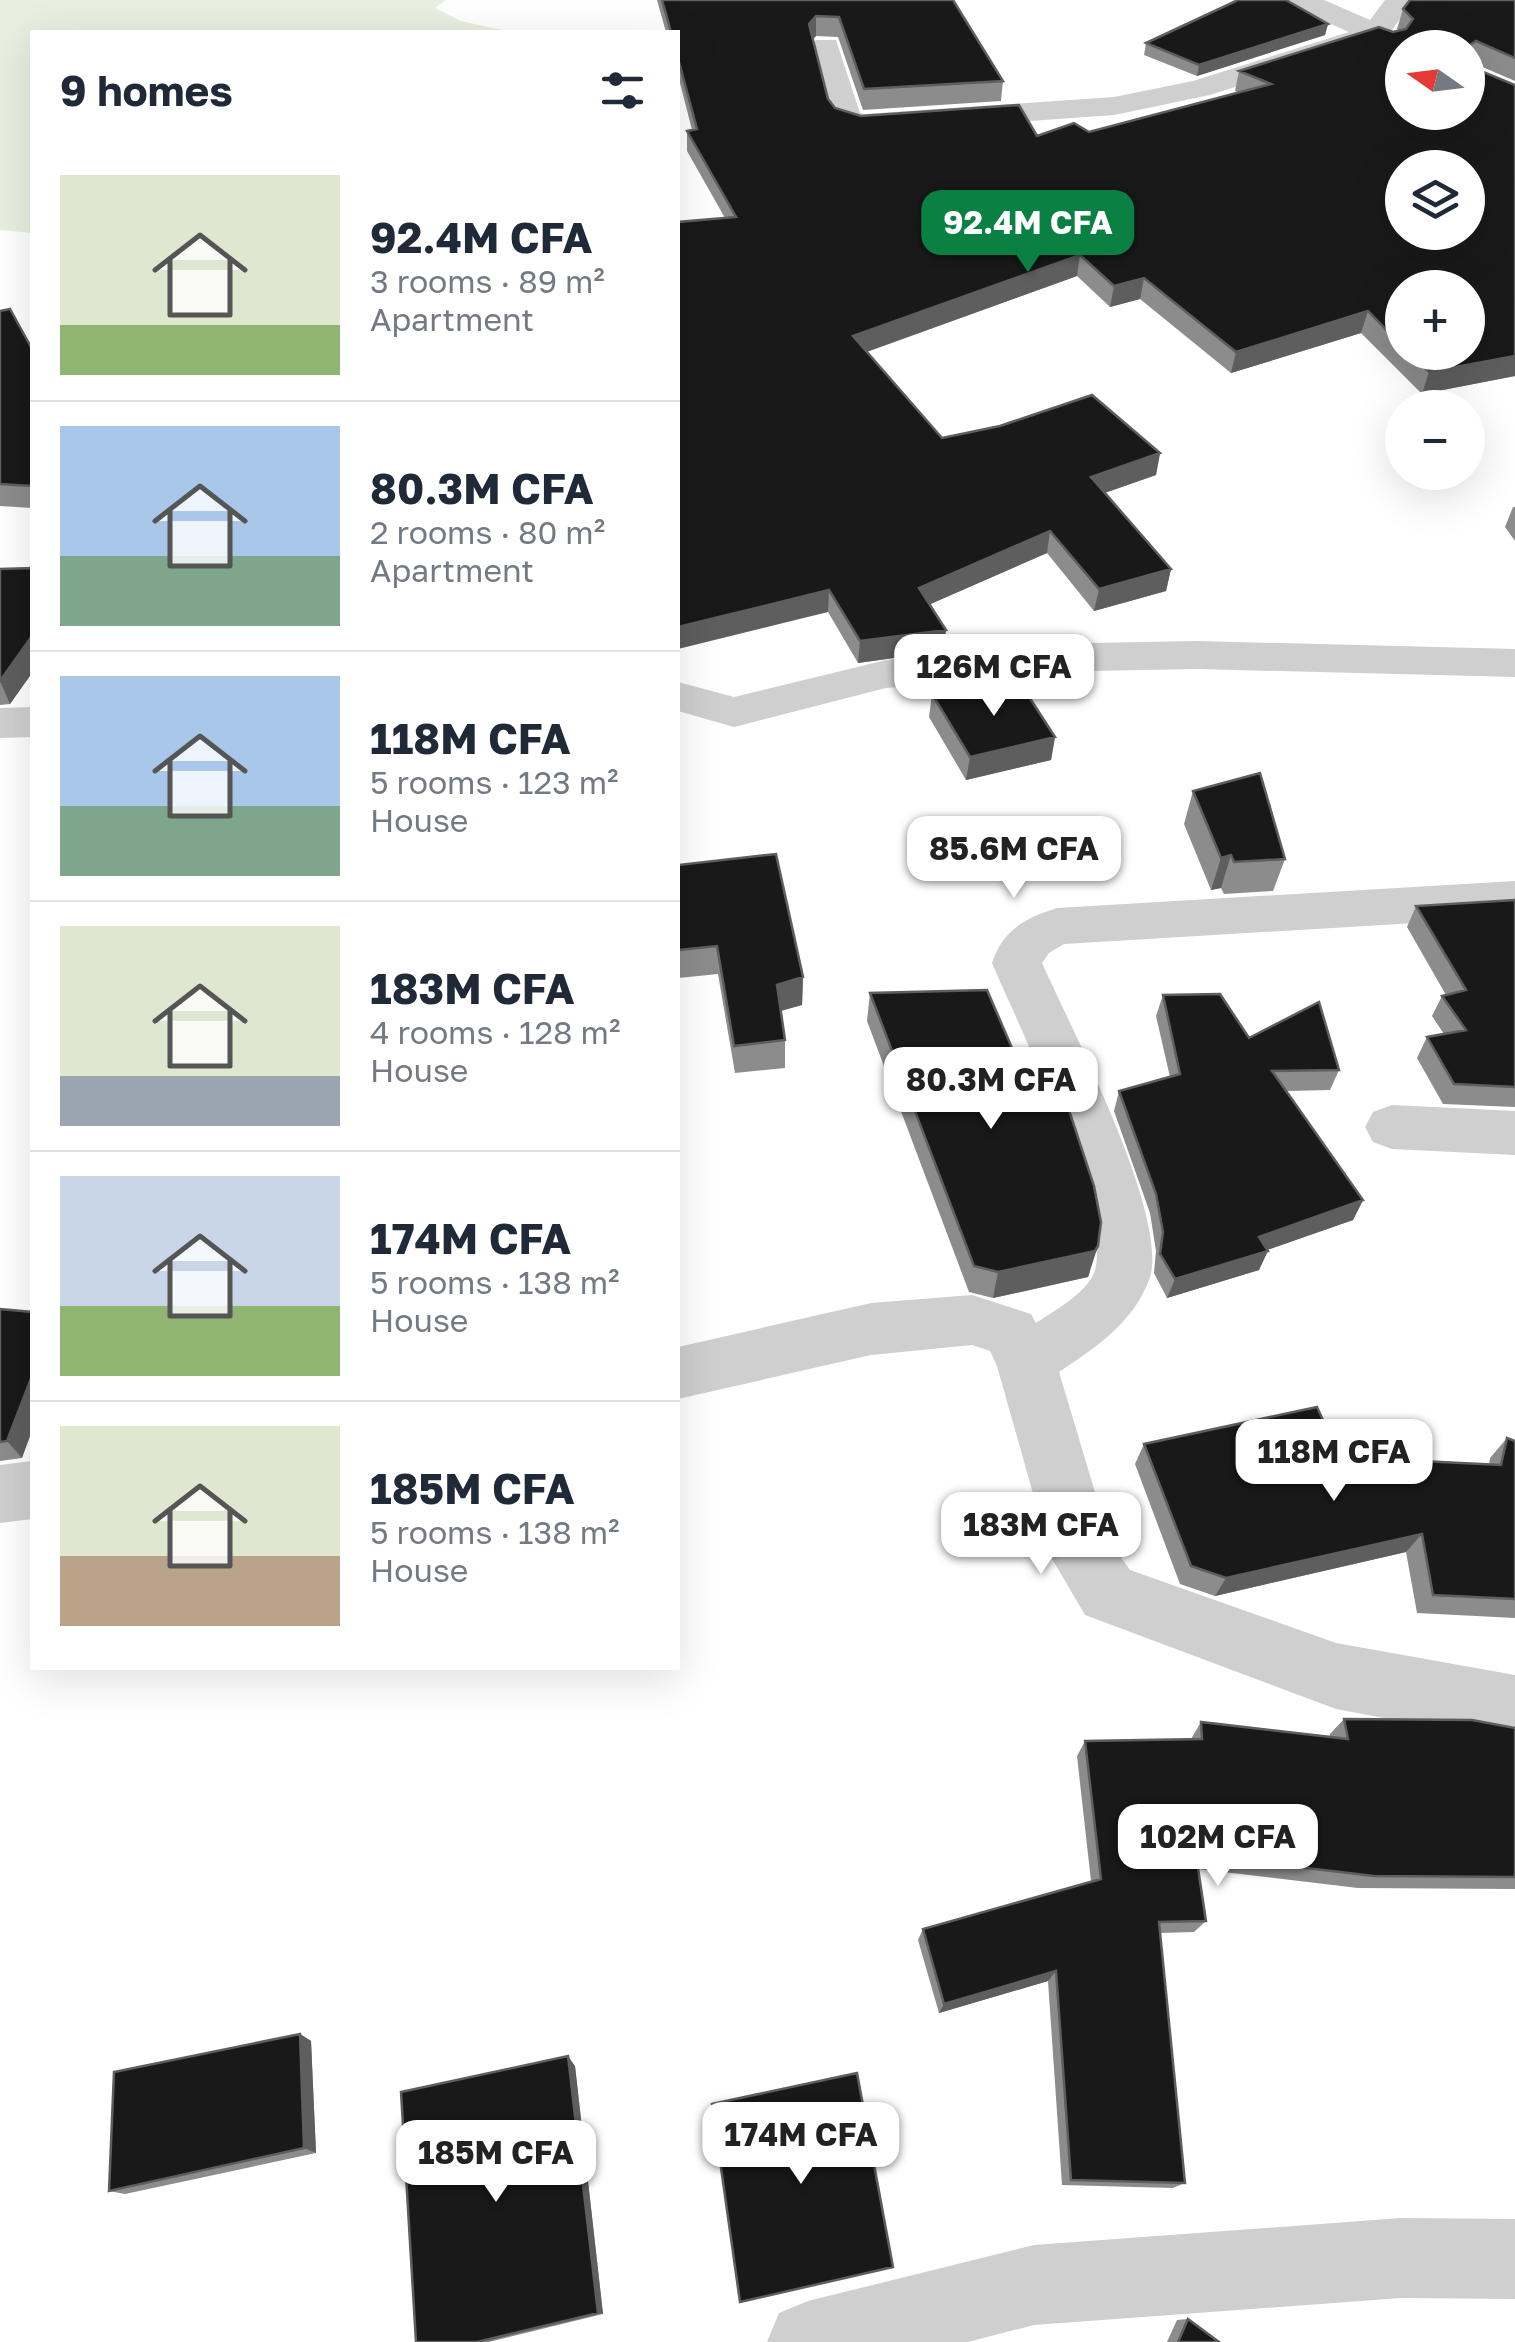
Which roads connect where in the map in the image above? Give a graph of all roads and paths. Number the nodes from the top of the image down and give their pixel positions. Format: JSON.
{"nodes":[{"id":1,"x":1300,"y":0,"type":"edge"},
{"id":2,"x":1400,"y":0,"type":"edge"},
{"id":3,"x":1374,"y":33,"type":"junction"},
{"id":4,"x":1385,"y":38,"type":"edge"},
{"id":5,"x":826,"y":46,"type":"edge"},
{"id":6,"x":1515,"y":663,"type":"edge"},
{"id":7,"x":680,"y":698,"type":"edge"},
{"id":8,"x":0,"y":722,"type":"edge"},
{"id":9,"x":30,"y":722,"type":"edge"},
{"id":10,"x":1515,"y":899,"type":"edge"},
{"id":11,"x":1392,"y":1127,"type":"dead end"},
{"id":12,"x":1515,"y":1133,"type":"edge"},
{"id":13,"x":1026,"y":1362,"type":"junction"},
{"id":14,"x":680,"y":1373,"type":"edge"},
{"id":15,"x":30,"y":1490,"type":"edge"},
{"id":16,"x":0,"y":1494,"type":"edge"},
{"id":17,"x":1515,"y":1709,"type":"edge"},
{"id":18,"x":1515,"y":2259,"type":"edge"},
{"id":19,"x":808,"y":2342,"type":"edge"}],
"edges":[{"from":1,"to":3,"type":"street"},
{"from":2,"to":3,"type":"street"},
{"from":3,"to":4,"type":"street"},
{"from":3,"to":5,"type":"street"},
{"from":6,"to":7,"type":"street"},
{"from":8,"to":9,"type":"street"},
{"from":10,"to":13,"type":"street"},
{"from":11,"to":12,"type":"street"},
{"from":13,"to":14,"type":"street"},
{"from":13,"to":17,"type":"street"},
{"from":15,"to":16,"type":"street"},
{"from":18,"to":19,"type":"street"}]}
